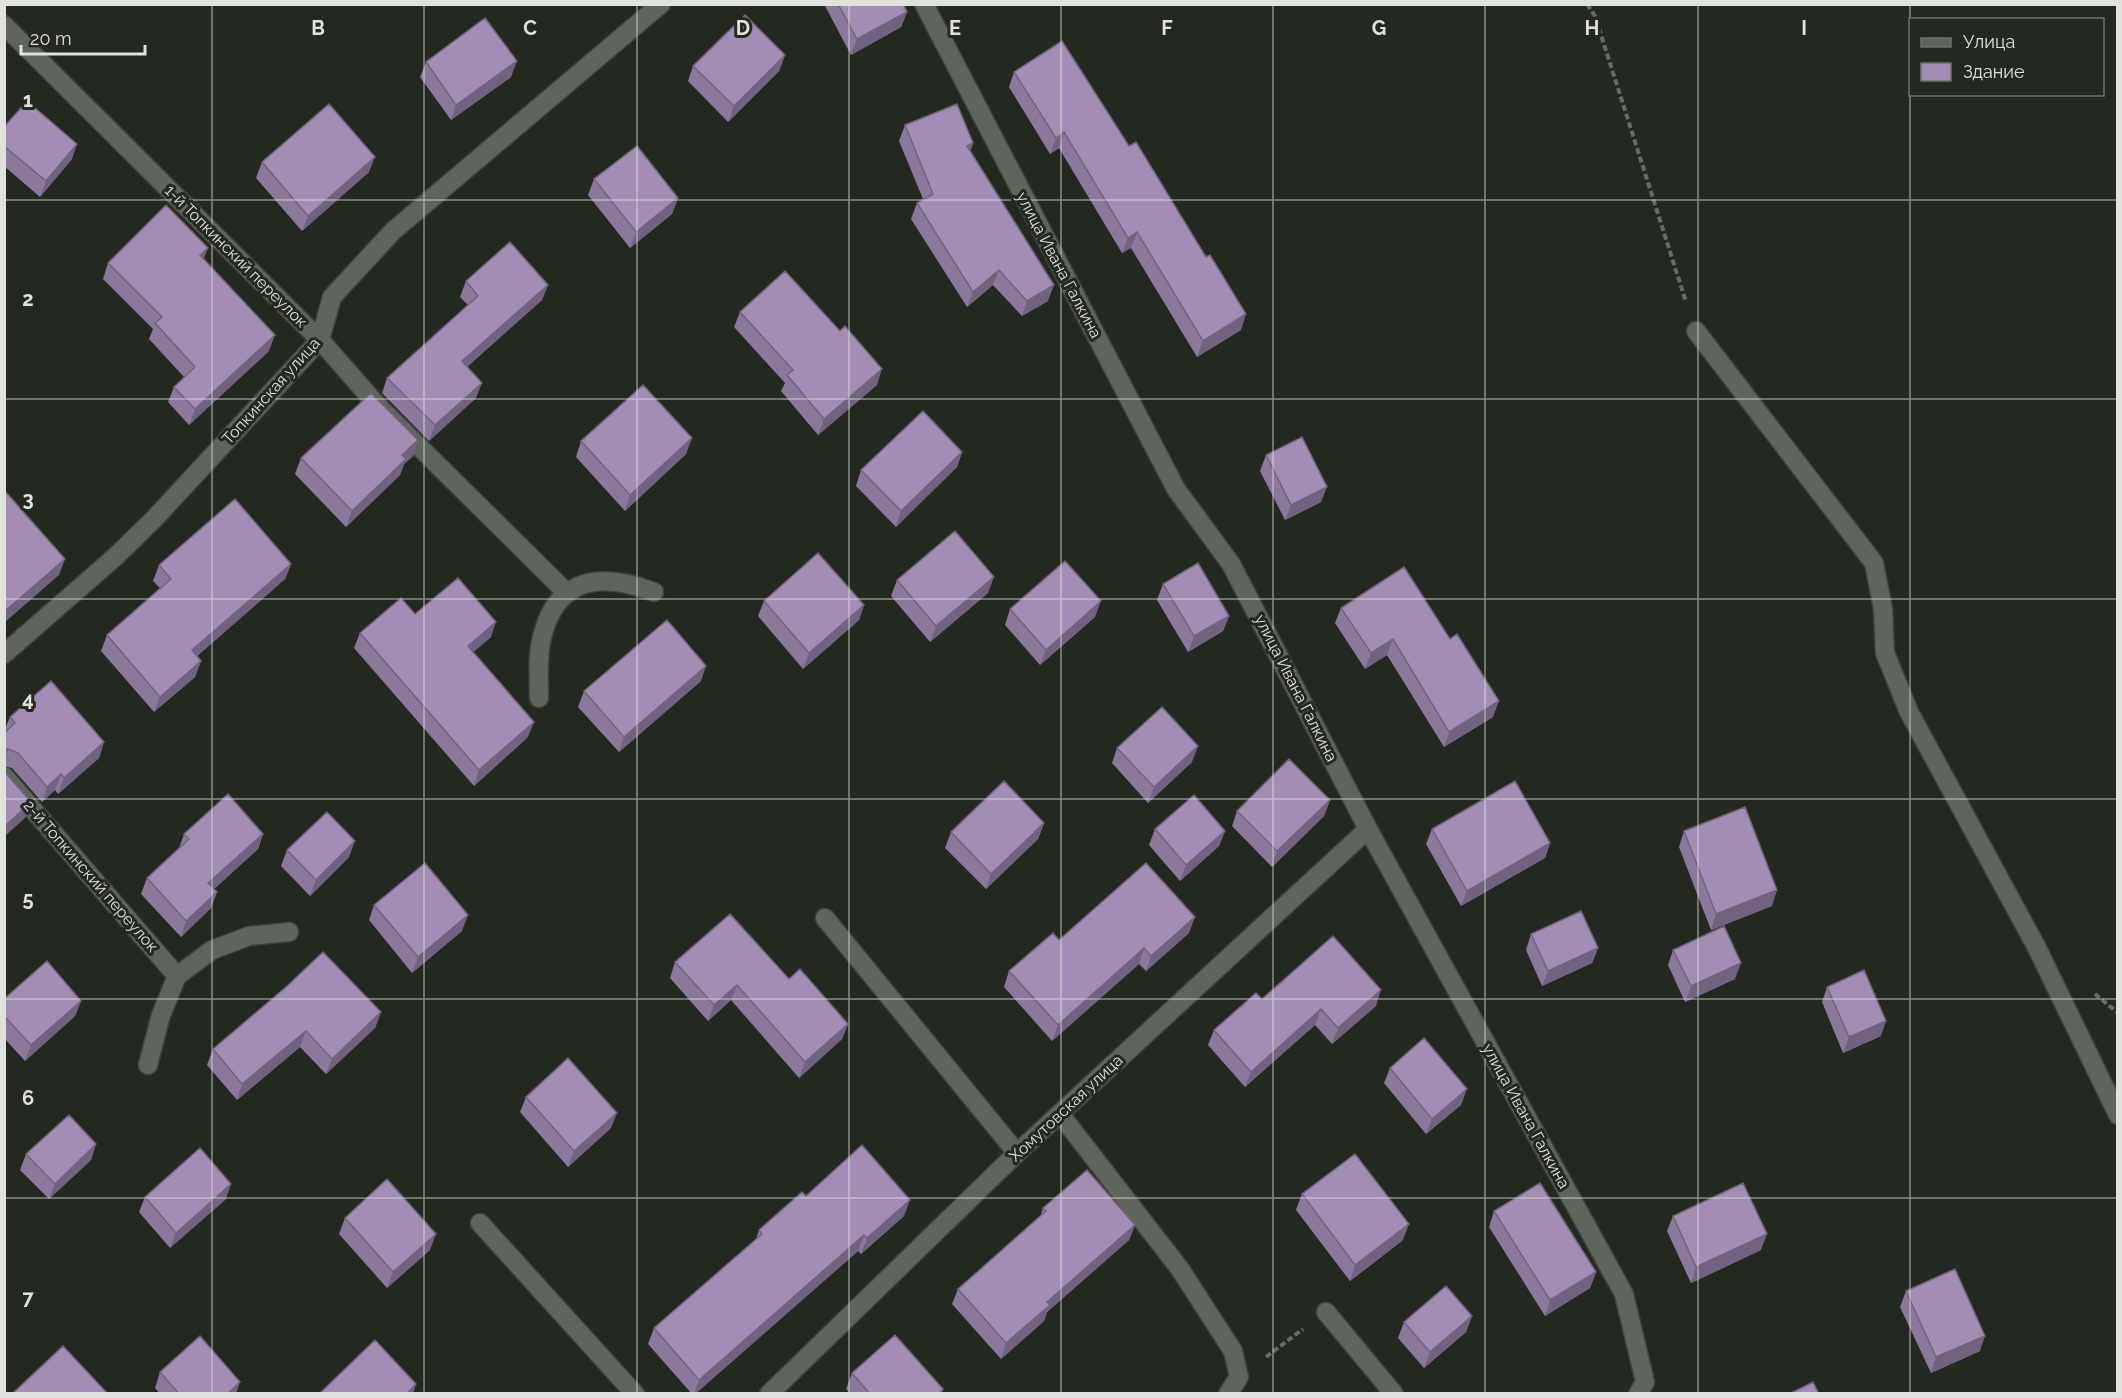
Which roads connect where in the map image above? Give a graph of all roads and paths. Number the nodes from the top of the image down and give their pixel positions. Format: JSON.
{"nodes":[{"id":1,"x":661,"y":4,"type":"edge"},
{"id":2,"x":924,"y":4,"type":"edge"},
{"id":3,"x":1587,"y":4,"type":"edge"},
{"id":4,"x":4,"y":25,"type":"edge"},
{"id":5,"x":1696,"y":332,"type":"joint"},
{"id":6,"x":320,"y":340,"type":"junction"},
{"id":7,"x":567,"y":591,"type":"junction"},
{"id":8,"x":654,"y":592,"type":"dead end"},
{"id":9,"x":4,"y":654,"type":"edge"},
{"id":10,"x":539,"y":698,"type":"dead end"},
{"id":11,"x":4,"y":776,"type":"edge"},
{"id":12,"x":1368,"y":829,"type":"junction"},
{"id":13,"x":825,"y":918,"type":"dead end"},
{"id":14,"x":289,"y":932,"type":"dead end"},
{"id":15,"x":177,"y":976,"type":"junction"},
{"id":16,"x":148,"y":1065,"type":"dead end"},
{"id":17,"x":1060,"y":1114,"type":"junction"},
{"id":18,"x":2118,"y":1115,"type":"edge"},
{"id":19,"x":1017,"y":1153,"type":"junction"},
{"id":20,"x":480,"y":1223,"type":"dead end"},
{"id":21,"x":1326,"y":1312,"type":"joint"},
{"id":22,"x":1239,"y":1377,"type":"junction"},
{"id":23,"x":1646,"y":1390,"type":"edge"},
{"id":24,"x":635,"y":1394,"type":"edge"},
{"id":25,"x":769,"y":1394,"type":"edge"},
{"id":26,"x":1228,"y":1394,"type":"edge"},
{"id":27,"x":1394,"y":1394,"type":"edge"}],
"edges":[{"from":1,"to":6,"type":"street","name":"Топкинская улица"},
{"from":2,"to":12,"type":"street","name":"улица Ивана Галкина"},
{"from":3,"to":5,"type":"path"},
{"from":4,"to":6,"type":"street","name":"1-й Топкинский переулок"},
{"from":5,"to":18,"type":"street"},
{"from":6,"to":7,"type":"street","name":"1-й Топкинский переулок"},
{"from":6,"to":9,"type":"street","name":"Топкинская улица"},
{"from":7,"to":8,"type":"street"},
{"from":7,"to":10,"type":"street"},
{"from":11,"to":15,"type":"street","name":"2-й Топкинский переулок"},
{"from":12,"to":17,"type":"street","name":"Хомутовская улица"},
{"from":12,"to":23,"type":"street","name":"улица Ивана Галкина"},
{"from":13,"to":19,"type":"street"},
{"from":14,"to":15,"type":"street"},
{"from":15,"to":16,"type":"street"},
{"from":17,"to":19,"type":"street","name":"Хомутовская улица"},
{"from":17,"to":22,"type":"street"},
{"from":19,"to":25,"type":"street","name":"Хомутовская улица"},
{"from":20,"to":24,"type":"street"},
{"from":21,"to":22,"type":"path"},
{"from":21,"to":27,"type":"street"},
{"from":22,"to":26,"type":"street"}]}
